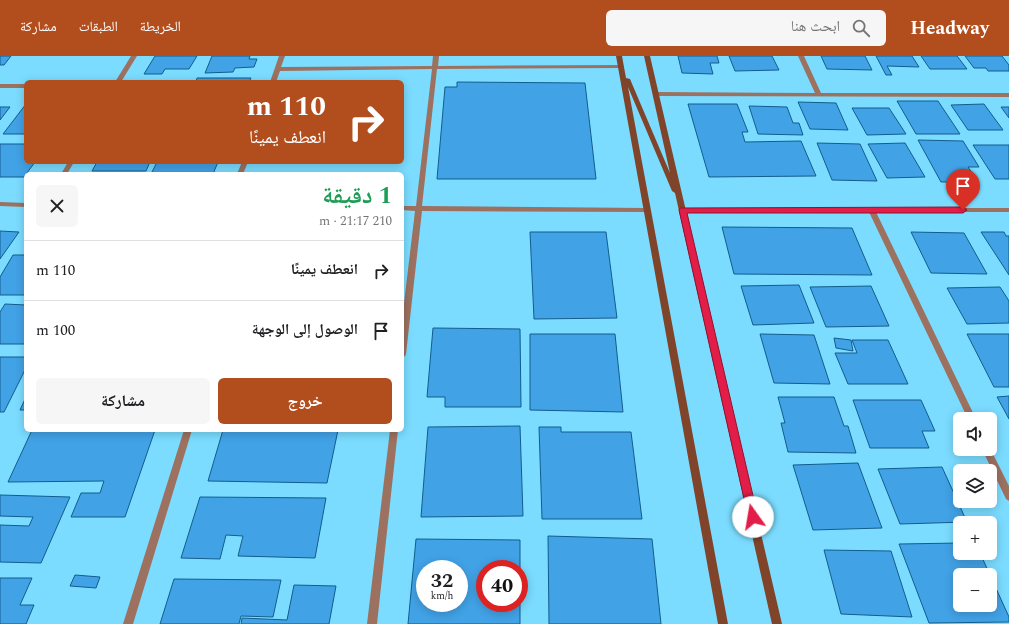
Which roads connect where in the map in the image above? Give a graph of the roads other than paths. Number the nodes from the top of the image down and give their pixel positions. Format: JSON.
{"nodes":[{"id":1,"x":134,"y":56,"type":"edge"},
{"id":2,"x":282,"y":56,"type":"edge"},
{"id":3,"x":436,"y":56,"type":"edge"},
{"id":4,"x":619,"y":56,"type":"edge"},
{"id":5,"x":647,"y":56,"type":"edge"},
{"id":6,"x":801,"y":56,"type":"edge"},
{"id":7,"x":621,"y":66,"type":"junction"},
{"id":8,"x":435,"y":68,"type":"junction"},
{"id":9,"x":278,"y":69,"type":"junction"},
{"id":10,"x":119,"y":80,"type":"edge"},
{"id":11,"x":274,"y":80,"type":"edge"},
{"id":12,"x":0,"y":86,"type":"edge"},
{"id":13,"x":24,"y":86,"type":"edge"},
{"id":14,"x":656,"y":94,"type":"junction"},
{"id":15,"x":819,"y":94,"type":"junction"},
{"id":16,"x":1009,"y":95,"type":"edge"},
{"id":17,"x":0,"y":204,"type":"edge"},
{"id":18,"x":24,"y":204,"type":"edge"},
{"id":19,"x":404,"y":208,"type":"edge"},
{"id":20,"x":418,"y":208,"type":"junction"},
{"id":21,"x":647,"y":210,"type":"junction"},
{"id":22,"x":683,"y":210,"type":"junction"},
{"id":23,"x":871,"y":210,"type":"junction"},
{"id":24,"x":1009,"y":210,"type":"edge"},
{"id":25,"x":404,"y":336,"type":"edge"},
{"id":26,"x":969,"y":412,"type":"edge"},
{"id":27,"x":187,"y":432,"type":"edge"},
{"id":28,"x":394,"y":432,"type":"edge"},
{"id":29,"x":989,"y":456,"type":"edge"},
{"id":30,"x":1009,"y":496,"type":"edge"},
{"id":31,"x":128,"y":624,"type":"edge"},
{"id":32,"x":372,"y":624,"type":"edge"},
{"id":33,"x":723,"y":624,"type":"edge"},
{"id":34,"x":777,"y":624,"type":"edge"}],
"edges":[{"from":1,"to":10,"type":"street"},
{"from":2,"to":9,"type":"street"},
{"from":3,"to":8,"type":"street"},
{"from":4,"to":7,"type":"street"},
{"from":5,"to":14,"type":"street"},
{"from":6,"to":15,"type":"street"},
{"from":7,"to":8,"type":"street"},
{"from":7,"to":21,"type":"street"},
{"from":7,"to":22,"type":"street"},
{"from":8,"to":9,"type":"street"},
{"from":8,"to":20,"type":"street"},
{"from":9,"to":11,"type":"street"},
{"from":12,"to":13,"type":"street"},
{"from":14,"to":15,"type":"street"},
{"from":14,"to":22,"type":"street"},
{"from":15,"to":16,"type":"street"},
{"from":17,"to":18,"type":"street"},
{"from":19,"to":20,"type":"street"},
{"from":20,"to":21,"type":"street"},
{"from":20,"to":25,"type":"street"},
{"from":21,"to":33,"type":"street"},
{"from":22,"to":23,"type":"street"},
{"from":22,"to":34,"type":"street"},
{"from":23,"to":24,"type":"street"},
{"from":23,"to":26,"type":"street"},
{"from":27,"to":31,"type":"street"},
{"from":28,"to":32,"type":"street"},
{"from":29,"to":30,"type":"street"}]}
